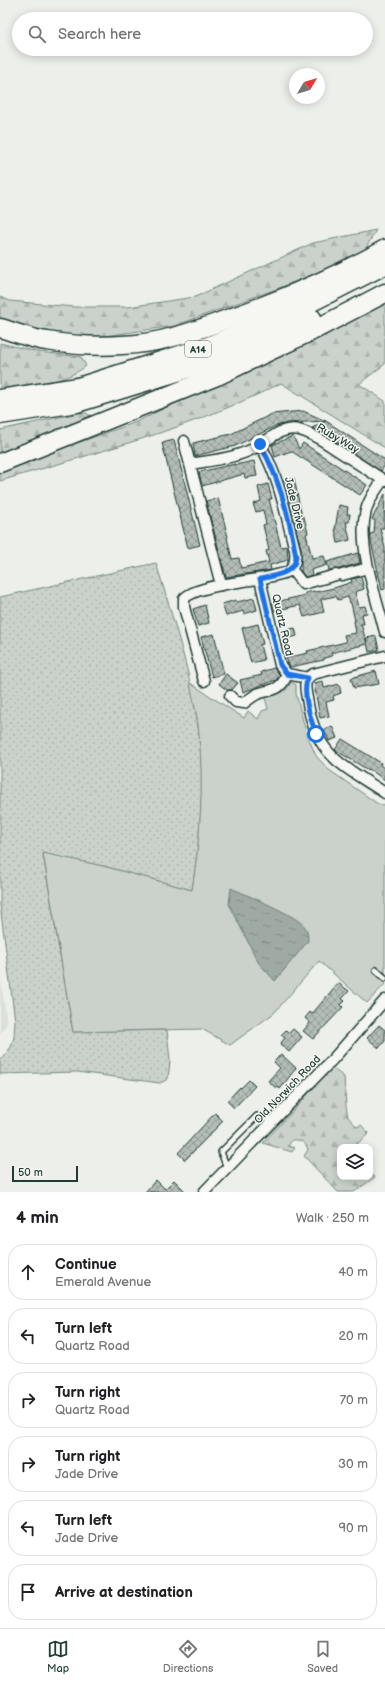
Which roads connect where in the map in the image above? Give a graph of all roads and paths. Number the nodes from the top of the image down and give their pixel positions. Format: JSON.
{"nodes":[{"id":1,"x":385,"y":249,"type":"edge"},
{"id":2,"x":385,"y":265,"type":"edge"},
{"id":3,"x":385,"y":282,"type":"edge"},
{"id":4,"x":385,"y":293,"type":"edge"},
{"id":5,"x":0,"y":328,"type":"edge"},
{"id":6,"x":0,"y":399,"type":"edge"},
{"id":7,"x":0,"y":415,"type":"edge"},
{"id":8,"x":184,"y":441,"type":"dead end"},
{"id":9,"x":260,"y":444,"type":"junction"},
{"id":10,"x":0,"y":463,"type":"edge"},
{"id":11,"x":190,"y":464,"type":"junction"},
{"id":12,"x":384,"y":481,"type":"edge"},
{"id":13,"x":368,"y":568,"type":"junction"},
{"id":14,"x":290,"y":569,"type":"junction"},
{"id":15,"x":260,"y":579,"type":"junction"},
{"id":16,"x":221,"y":585,"type":"junction"},
{"id":17,"x":385,"y":632,"type":"edge"},
{"id":18,"x":385,"y":656,"type":"edge"},
{"id":19,"x":287,"y":674,"type":"junction"},
{"id":20,"x":308,"y":678,"type":"junction"},
{"id":21,"x":204,"y":681,"type":"dead end"},
{"id":22,"x":230,"y":696,"type":"dead end"},
{"id":23,"x":385,"y":793,"type":"edge"},
{"id":24,"x":376,"y":970,"type":"dead end"},
{"id":25,"x":385,"y":978,"type":"edge"},
{"id":26,"x":385,"y":1000,"type":"edge"},
{"id":27,"x":274,"y":1120,"type":"junction"},
{"id":28,"x":227,"y":1168,"type":"junction"},
{"id":29,"x":204,"y":1192,"type":"edge"}],
"edges":[{"from":1,"to":5,"type":"highway"},
{"from":2,"to":6,"type":"highway","number":"A14"},
{"from":3,"to":7,"type":"highway","number":"A14"},
{"from":4,"to":10,"type":"highway"},
{"from":8,"to":11,"type":"street"},
{"from":9,"to":11,"type":"street","name":"Ruby Way"},
{"from":9,"to":12,"type":"street","name":"Ruby Way"},
{"from":9,"to":14,"type":"street","name":"Jade Drive"},
{"from":11,"to":16,"type":"street"},
{"from":12,"to":13,"type":"street","name":"Ruby Way"},
{"from":13,"to":14,"type":"street"},
{"from":13,"to":17,"type":"street","name":"Ruby Way"},
{"from":14,"to":15,"type":"street"},
{"from":15,"to":16,"type":"street"},
{"from":15,"to":19,"type":"street","name":"Quartz Road"},
{"from":16,"to":21,"type":"street"},
{"from":18,"to":20,"type":"street"},
{"from":19,"to":20,"type":"street"},
{"from":19,"to":22,"type":"street"},
{"from":20,"to":23,"type":"street"},
{"from":24,"to":25,"type":"lane"},
{"from":26,"to":27,"type":"street","name":"Old Norwich Road"},
{"from":27,"to":28,"type":"street","name":"Old Norwich Road"},
{"from":27,"to":28,"type":"lane"},
{"from":28,"to":29,"type":"street","name":"Old Norwich Road"}]}
